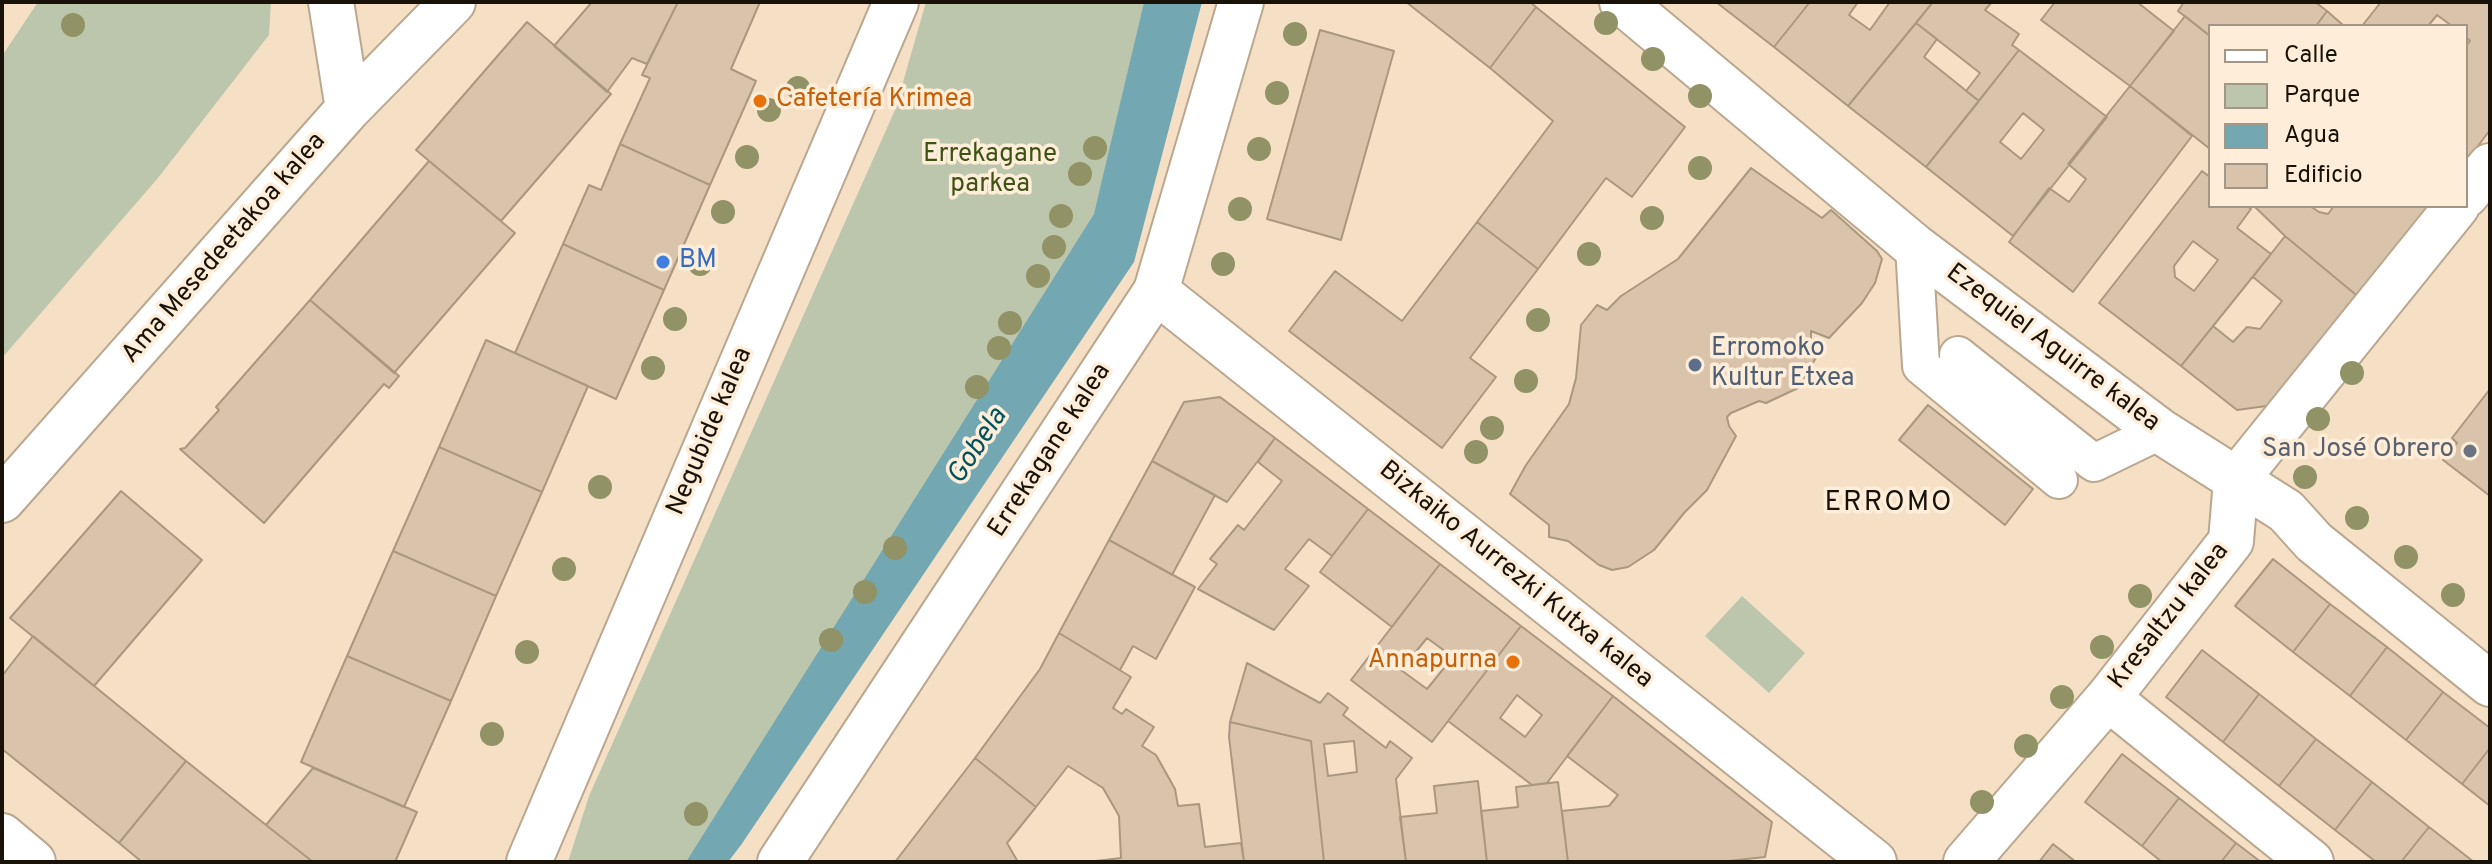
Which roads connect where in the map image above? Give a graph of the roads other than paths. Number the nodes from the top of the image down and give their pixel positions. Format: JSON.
{"nodes":[{"id":1,"x":331,"y":2,"type":"edge"},
{"id":2,"x":453,"y":2,"type":"edge"},
{"id":3,"x":896,"y":2,"type":"edge"},
{"id":4,"x":1241,"y":2,"type":"edge"},
{"id":5,"x":1622,"y":2,"type":"edge"},
{"id":6,"x":348,"y":109,"type":"junction"},
{"id":7,"x":2490,"y":166,"type":"edge"},
{"id":8,"x":2468,"y":193,"type":"edge"},
{"id":9,"x":2455,"y":208,"type":"edge"},
{"id":10,"x":1914,"y":246,"type":"junction"},
{"id":11,"x":1156,"y":291,"type":"junction"},
{"id":12,"x":1958,"y":355,"type":"dead end"},
{"id":13,"x":2160,"y":431,"type":"junction"},
{"id":14,"x":2059,"y":480,"type":"dead end"},
{"id":15,"x":2236,"y":480,"type":"junction"},
{"id":16,"x":2,"y":500,"type":"edge"},
{"id":17,"x":2490,"y":684,"type":"edge"},
{"id":18,"x":2108,"y":698,"type":"junction"},
{"id":19,"x":2,"y":836,"type":"edge"},
{"id":20,"x":33,"y":862,"type":"edge"},
{"id":21,"x":529,"y":862,"type":"edge"},
{"id":22,"x":780,"y":862,"type":"edge"},
{"id":23,"x":1874,"y":862,"type":"edge"},
{"id":24,"x":1966,"y":862,"type":"edge"},
{"id":25,"x":2311,"y":862,"type":"edge"}],
"edges":[{"from":1,"to":6,"type":"street"},
{"from":2,"to":6,"type":"street","name":"Ama Mesedeetakoa kalea"},
{"from":3,"to":21,"type":"street","name":"Negubide kalea"},
{"from":4,"to":11,"type":"street","name":"Errekagane kalea"},
{"from":5,"to":10,"type":"street","name":"Ezequiel Aguirre kalea"},
{"from":6,"to":16,"type":"street","name":"Ama Mesedeetakoa kalea"},
{"from":7,"to":8,"type":"street"},
{"from":9,"to":15,"type":"street"},
{"from":10,"to":13,"type":"street","name":"Ezequiel Aguirre kalea"},
{"from":10,"to":14,"type":"lane"},
{"from":11,"to":22,"type":"street","name":"Errekagane kalea"},
{"from":11,"to":23,"type":"street","name":"Bizkaiko Aurrezki Kutxa kalea"},
{"from":12,"to":13,"type":"lane"},
{"from":13,"to":15,"type":"street","name":"Ezequiel Aguirre kalea"},
{"from":15,"to":17,"type":"street","name":"Ezequiel Aguirre kalea"},
{"from":15,"to":18,"type":"street","name":"Kresaltzu kalea"},
{"from":18,"to":24,"type":"street","name":"Kresaltzu kalea"},
{"from":18,"to":25,"type":"street"},
{"from":19,"to":20,"type":"street"}]}
